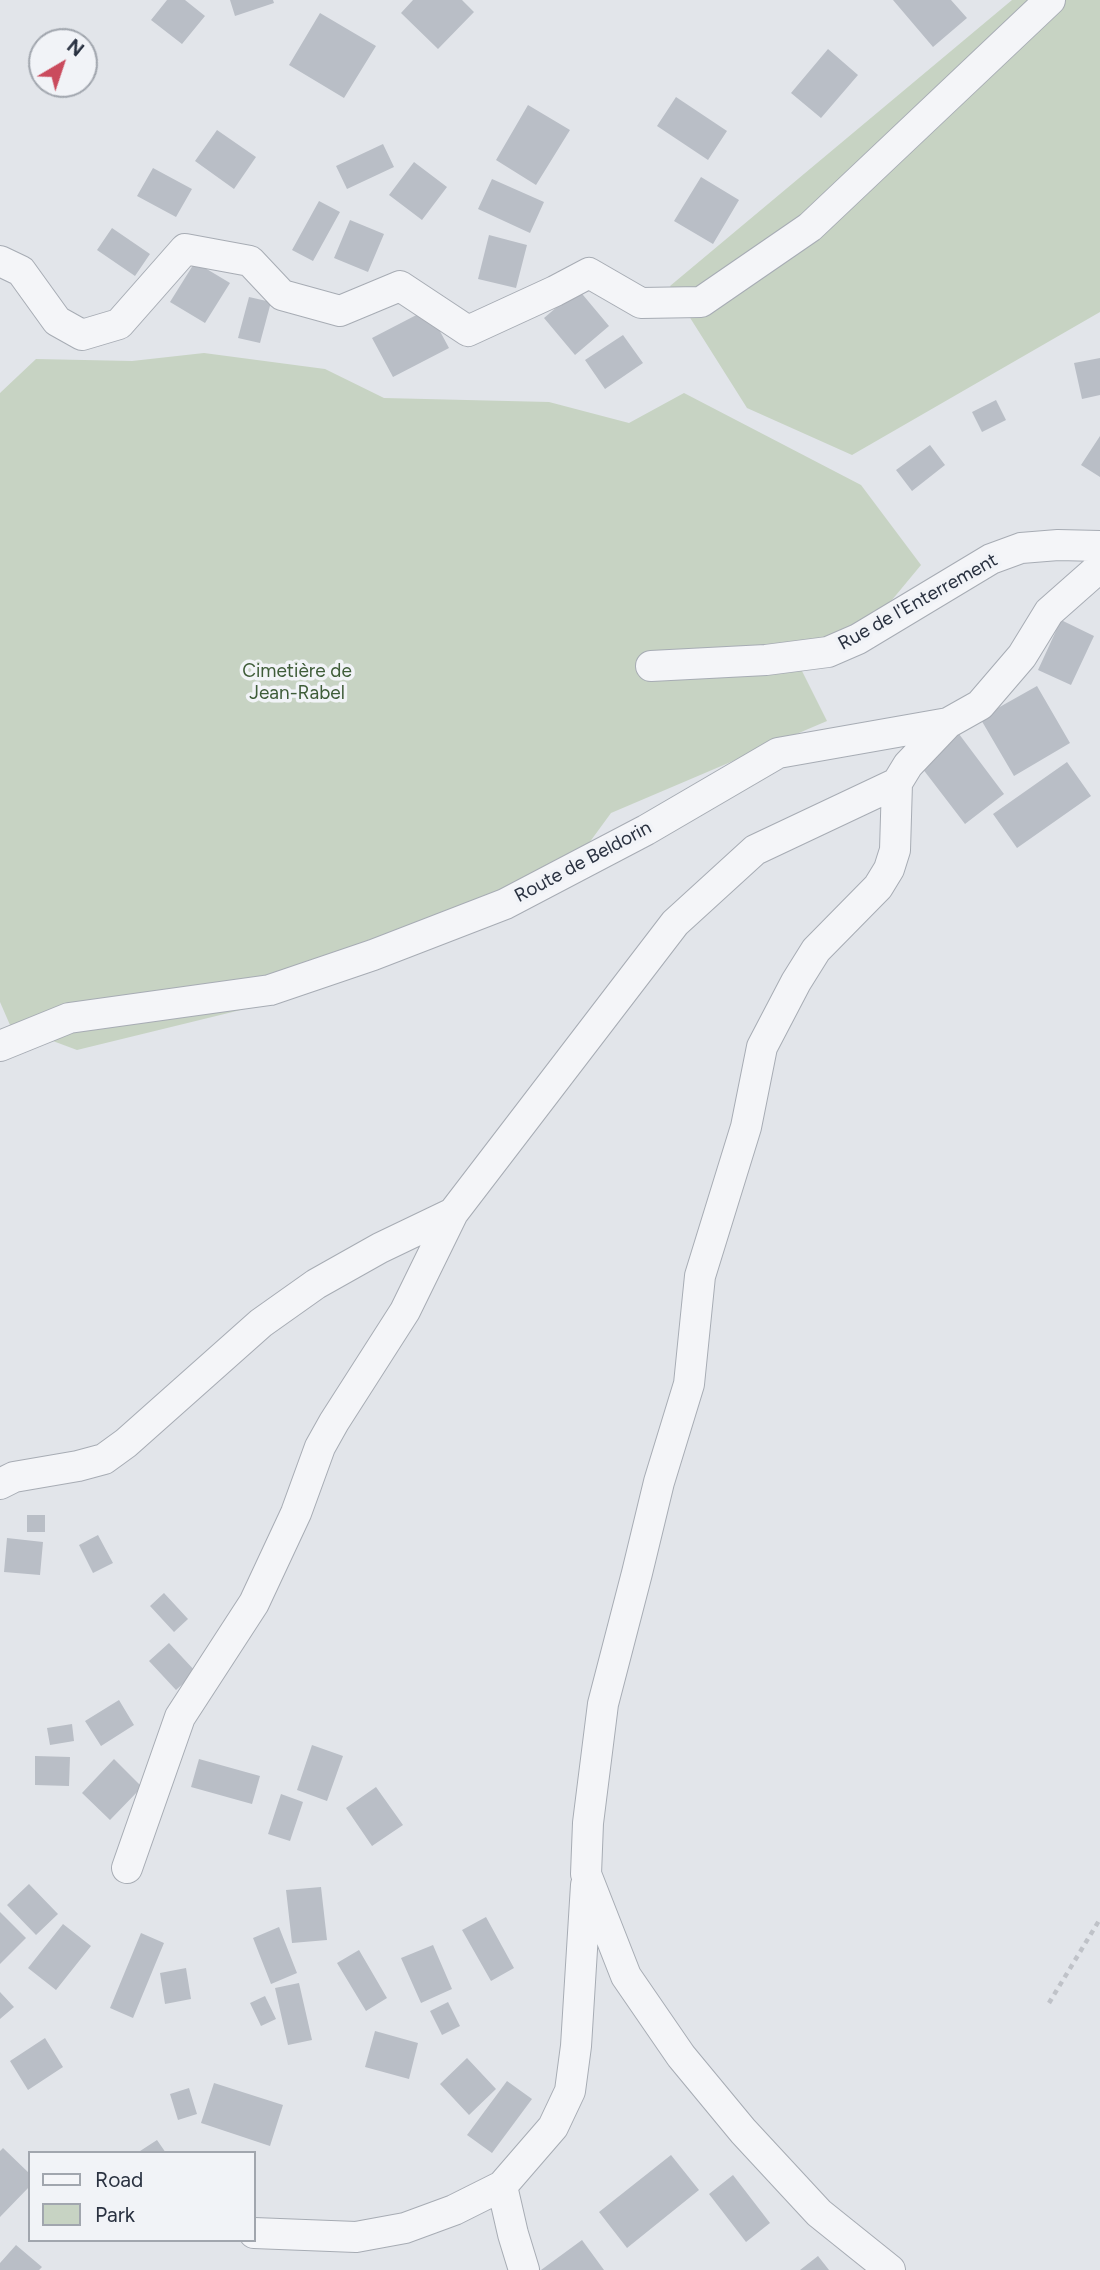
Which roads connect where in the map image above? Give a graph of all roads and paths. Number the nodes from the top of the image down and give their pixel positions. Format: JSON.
{"nodes":[{"id":1,"x":1050,"y":0,"type":"edge"},
{"id":2,"x":0,"y":261,"type":"edge"},
{"id":3,"x":1100,"y":546,"type":"edge"},
{"id":4,"x":1100,"y":567,"type":"edge"},
{"id":5,"x":651,"y":666,"type":"dead end"},
{"id":6,"x":948,"y":723,"type":"junction"},
{"id":7,"x":897,"y":783,"type":"junction"},
{"id":8,"x":0,"y":1046,"type":"edge"},
{"id":9,"x":453,"y":1213,"type":"junction"},
{"id":10,"x":0,"y":1484,"type":"edge"},
{"id":11,"x":127,"y":1868,"type":"dead end"},
{"id":12,"x":586,"y":1874,"type":"junction"},
{"id":13,"x":1100,"y":1919,"type":"edge"},
{"id":14,"x":1049,"y":2003,"type":"dead end"},
{"id":15,"x":502,"y":2186,"type":"junction"},
{"id":16,"x":256,"y":2232,"type":"edge"},
{"id":17,"x":524,"y":2270,"type":"edge"},
{"id":18,"x":890,"y":2270,"type":"edge"}],
"edges":[{"from":1,"to":2,"type":"street"},
{"from":3,"to":5,"type":"street","name":"Rue de l'Enterrement"},
{"from":4,"to":6,"type":"street","name":"Route de Beldorin"},
{"from":6,"to":7,"type":"street"},
{"from":6,"to":8,"type":"street","name":"Route de Beldorin"},
{"from":7,"to":9,"type":"street"},
{"from":7,"to":12,"type":"street"},
{"from":9,"to":10,"type":"street"},
{"from":9,"to":11,"type":"street"},
{"from":12,"to":15,"type":"street"},
{"from":12,"to":18,"type":"street"},
{"from":13,"to":14,"type":"path"},
{"from":15,"to":16,"type":"street"},
{"from":15,"to":17,"type":"street"}]}
